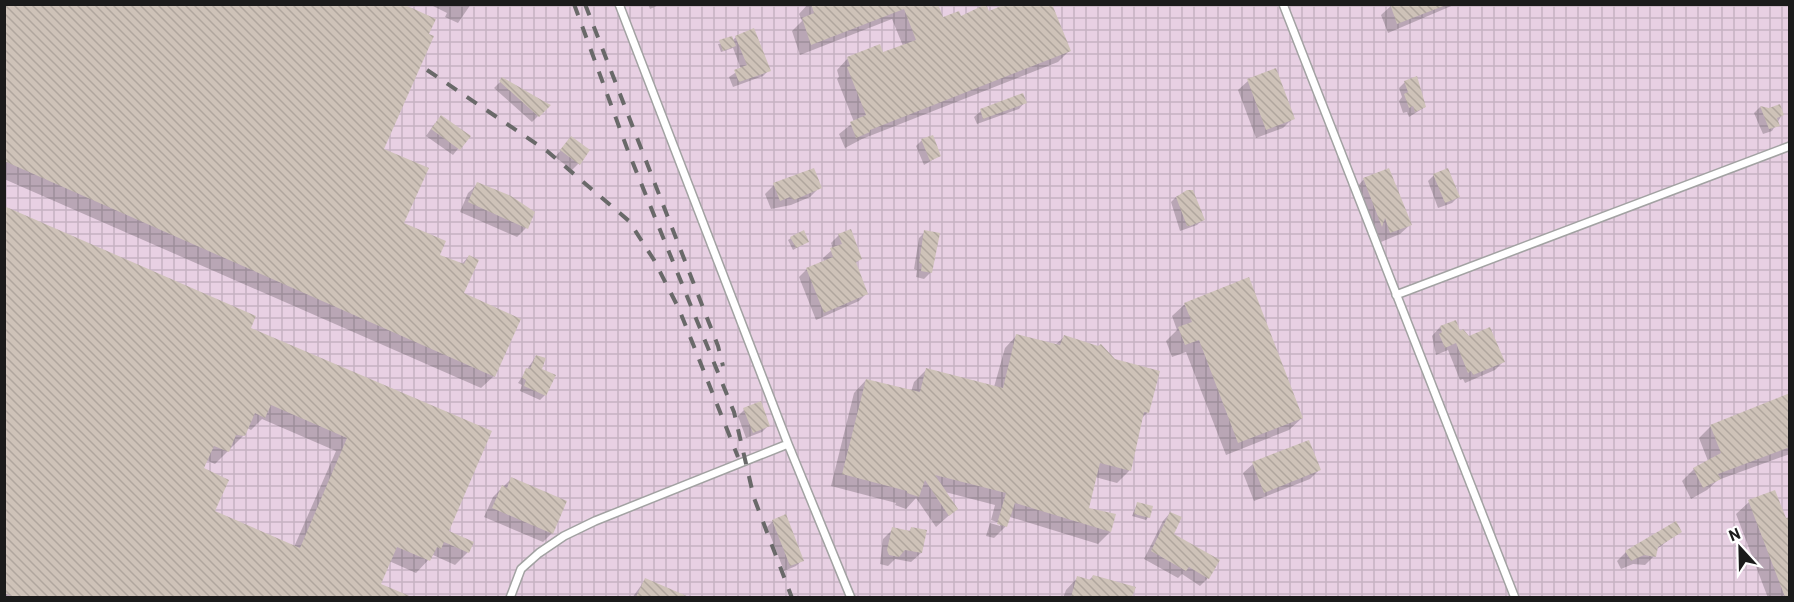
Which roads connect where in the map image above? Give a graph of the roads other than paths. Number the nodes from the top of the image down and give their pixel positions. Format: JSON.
{"nodes":[{"id":1,"x":619,"y":4,"type":"edge"},
{"id":2,"x":1283,"y":4,"type":"edge"},
{"id":3,"x":1790,"y":146,"type":"edge"},
{"id":4,"x":1396,"y":295,"type":"junction"},
{"id":5,"x":788,"y":444,"type":"junction"},
{"id":6,"x":510,"y":597,"type":"edge"},
{"id":7,"x":851,"y":597,"type":"edge"},
{"id":8,"x":1515,"y":597,"type":"edge"}],
"edges":[{"from":1,"to":5,"type":"lane"},
{"from":2,"to":4,"type":"lane"},
{"from":3,"to":4,"type":"lane"},
{"from":4,"to":8,"type":"lane"},
{"from":5,"to":6,"type":"lane"},
{"from":5,"to":7,"type":"lane"}]}
